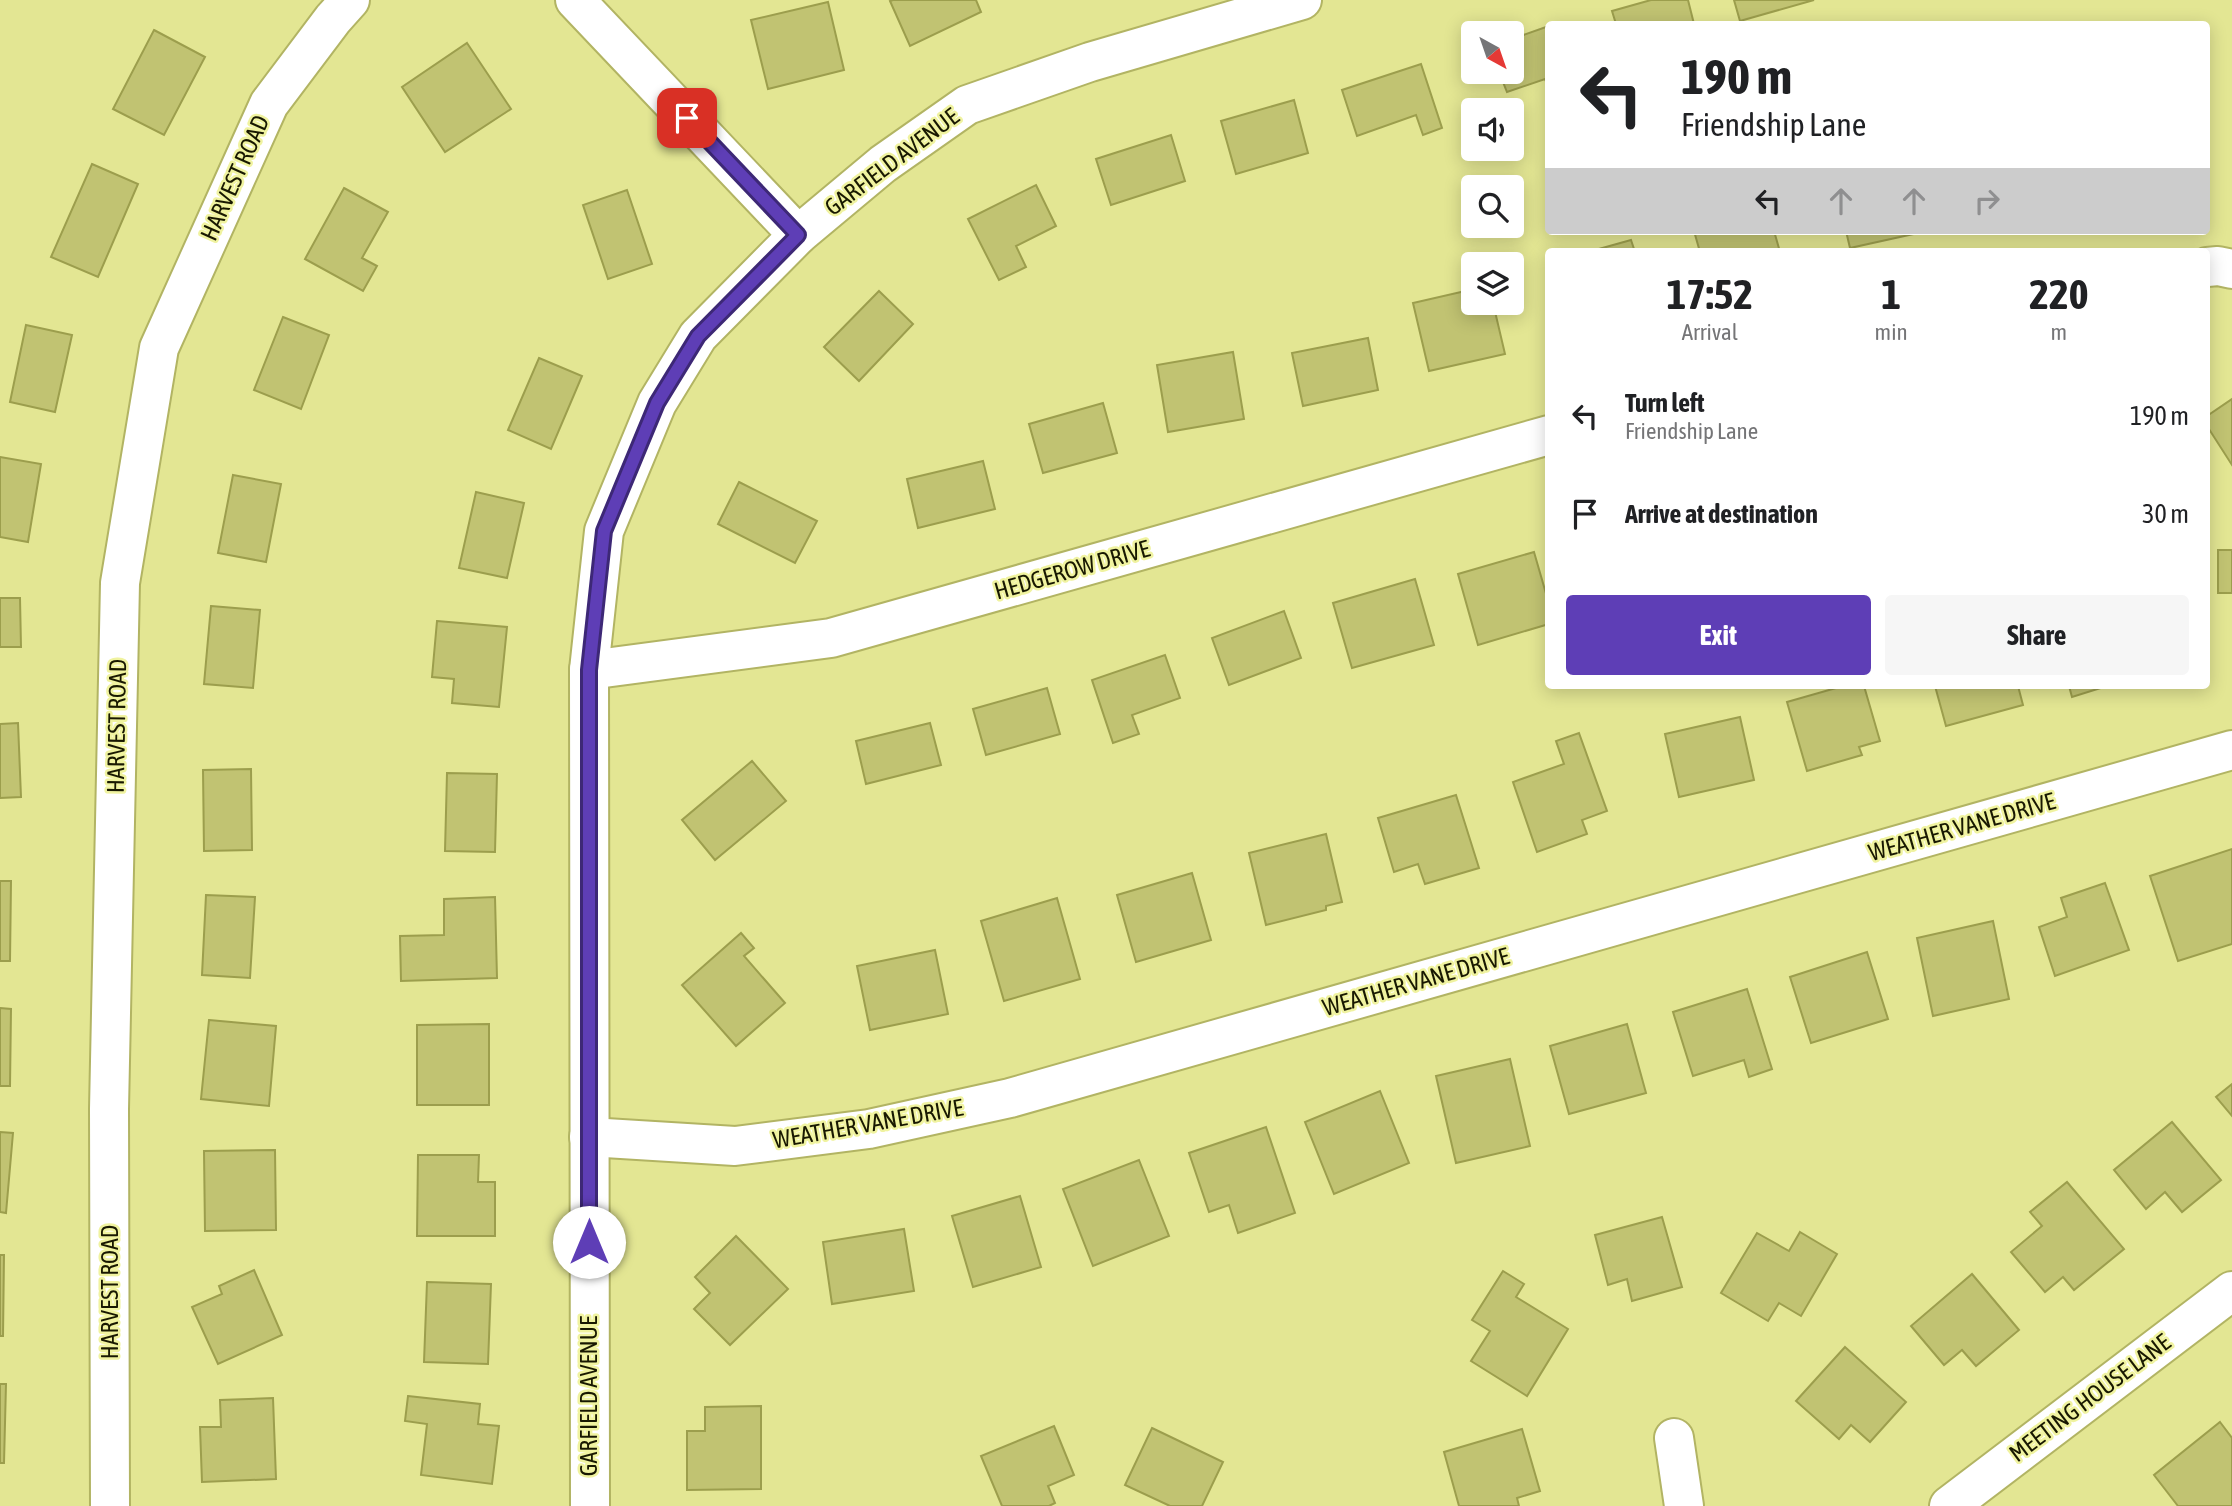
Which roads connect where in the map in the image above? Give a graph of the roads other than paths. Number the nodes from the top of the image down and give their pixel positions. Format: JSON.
{"nodes":[{"id":1,"x":350,"y":0,"type":"edge"},
{"id":2,"x":575,"y":0,"type":"edge"},
{"id":3,"x":1302,"y":0,"type":"edge"},
{"id":4,"x":798,"y":235,"type":"junction"},
{"id":5,"x":2210,"y":267,"type":"edge"},
{"id":6,"x":2232,"y":269,"type":"edge"},
{"id":7,"x":1545,"y":436,"type":"edge"},
{"id":8,"x":589,"y":670,"type":"junction"},
{"id":9,"x":2232,"y":750,"type":"edge"},
{"id":10,"x":589,"y":1137,"type":"junction"},
{"id":11,"x":2232,"y":1291,"type":"edge"},
{"id":12,"x":1674,"y":1438,"type":"dead end"},
{"id":13,"x":110,"y":1506,"type":"edge"},
{"id":14,"x":590,"y":1506,"type":"edge"},
{"id":15,"x":1685,"y":1506,"type":"edge"},
{"id":16,"x":1949,"y":1506,"type":"edge"}],
"edges":[{"from":1,"to":13,"type":"street","name":"HARVEST ROAD"},
{"from":2,"to":4,"type":"street"},
{"from":3,"to":4,"type":"street","name":"GARFIELD AVENUE"},
{"from":4,"to":8,"type":"street","name":"GARFIELD AVENUE"},
{"from":5,"to":6,"type":"street"},
{"from":7,"to":8,"type":"street","name":"HEDGEROW DRIVE"},
{"from":8,"to":10,"type":"street","name":"GARFIELD AVENUE"},
{"from":9,"to":10,"type":"street","name":"WEATHER VANE DRIVE"},
{"from":10,"to":14,"type":"street","name":"GARFIELD AVENUE"},
{"from":11,"to":16,"type":"street","name":"MEETING HOUSE LANE"},
{"from":12,"to":15,"type":"street"}]}
